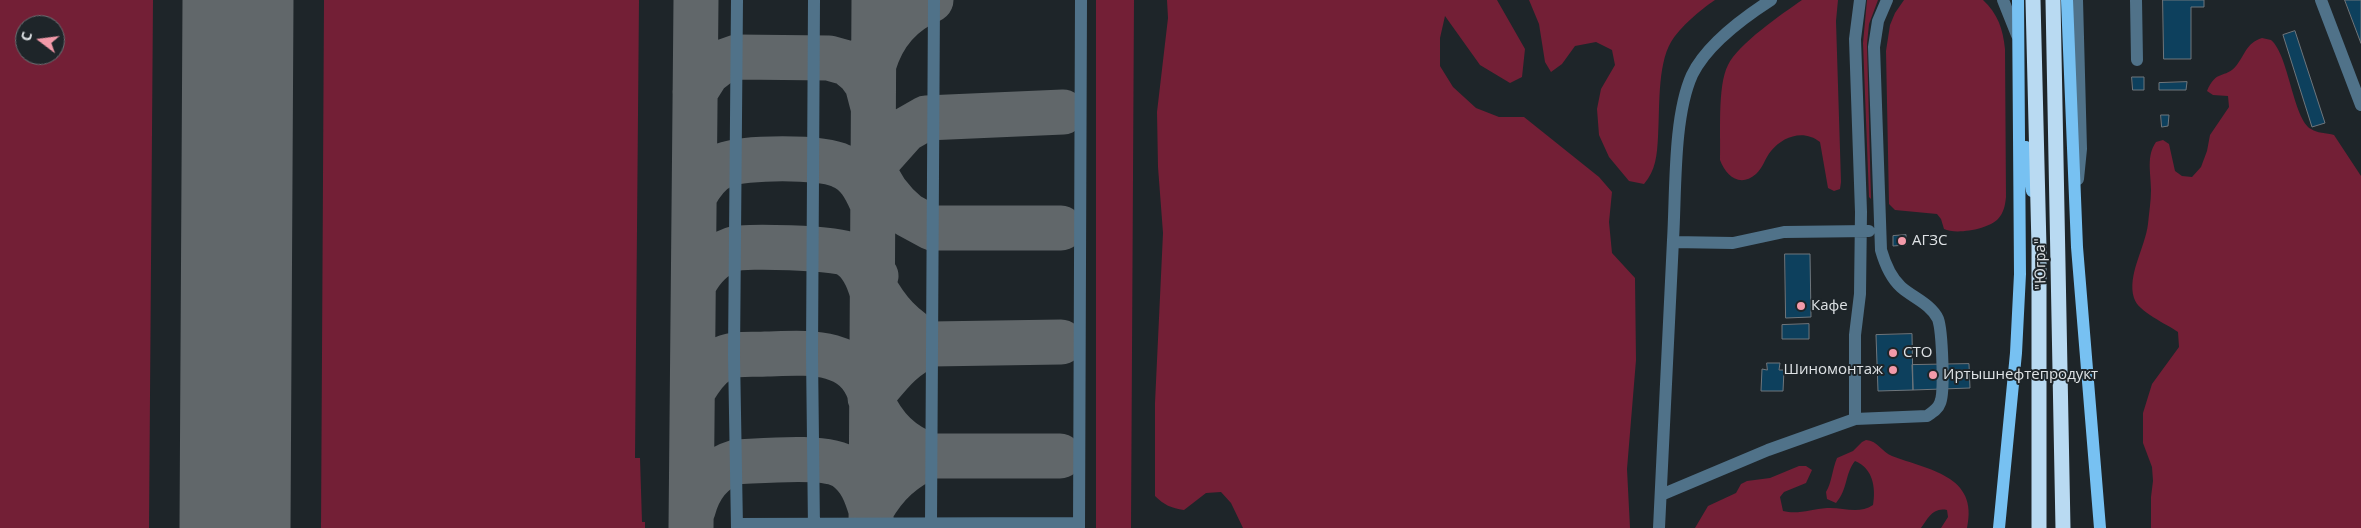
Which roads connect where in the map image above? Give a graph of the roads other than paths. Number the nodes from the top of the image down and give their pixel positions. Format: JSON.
{"nodes":[{"id":1,"x":737,"y":0,"type":"edge"},
{"id":2,"x":814,"y":0,"type":"edge"},
{"id":3,"x":934,"y":0,"type":"edge"},
{"id":4,"x":1081,"y":0,"type":"edge"},
{"id":5,"x":1771,"y":0,"type":"edge"},
{"id":6,"x":1860,"y":0,"type":"edge"},
{"id":7,"x":1887,"y":0,"type":"edge"},
{"id":8,"x":2003,"y":0,"type":"edge"},
{"id":9,"x":2018,"y":0,"type":"edge"},
{"id":10,"x":2034,"y":0,"type":"edge"},
{"id":11,"x":2053,"y":0,"type":"edge"},
{"id":12,"x":2067,"y":0,"type":"edge"},
{"id":13,"x":2078,"y":0,"type":"edge"},
{"id":14,"x":2136,"y":0,"type":"edge"},
{"id":15,"x":2321,"y":0,"type":"edge"},
{"id":16,"x":2018,"y":38,"type":"junction"},
{"id":17,"x":2137,"y":60,"type":"dead end"},
{"id":18,"x":2020,"y":92,"type":"junction"},
{"id":19,"x":2361,"y":105,"type":"edge"},
{"id":20,"x":2075,"y":214,"type":"junction"},
{"id":21,"x":1861,"y":231,"type":"junction"},
{"id":22,"x":1879,"y":231,"type":"junction"},
{"id":23,"x":1673,"y":242,"type":"junction"},
{"id":24,"x":2039,"y":247,"type":"junction"},
{"id":25,"x":1855,"y":419,"type":"junction"},
{"id":26,"x":1660,"y":495,"type":"junction"},
{"id":27,"x":931,"y":523,"type":"junction"},
{"id":28,"x":737,"y":526,"type":"edge"},
{"id":29,"x":814,"y":526,"type":"edge"},
{"id":30,"x":910,"y":526,"type":"edge"},
{"id":31,"x":1079,"y":526,"type":"edge"},
{"id":32,"x":1659,"y":528,"type":"edge"},
{"id":33,"x":1999,"y":528,"type":"edge"},
{"id":34,"x":2039,"y":528,"type":"edge"},
{"id":35,"x":2062,"y":528,"type":"edge"},
{"id":36,"x":2100,"y":528,"type":"edge"}],
"edges":[{"from":1,"to":28,"type":"lane"},
{"from":2,"to":29,"type":"lane"},
{"from":3,"to":27,"type":"lane"},
{"from":4,"to":31,"type":"lane"},
{"from":5,"to":23,"type":"lane"},
{"from":6,"to":21,"type":"lane"},
{"from":7,"to":22,"type":"lane"},
{"from":8,"to":16,"type":"lane"},
{"from":9,"to":16,"type":"main road"},
{"from":10,"to":24,"type":"highway","name":"\"Югра\""},
{"from":11,"to":35,"type":"highway","name":"\"Югра\""},
{"from":12,"to":20,"type":"main road"},
{"from":13,"to":20,"type":"lane"},
{"from":14,"to":17,"type":"lane"},
{"from":15,"to":19,"type":"lane"},
{"from":16,"to":18,"type":"main road"},
{"from":18,"to":24,"type":"main road"},
{"from":18,"to":33,"type":"main road"},
{"from":20,"to":36,"type":"main road"},
{"from":21,"to":22,"type":"lane"},
{"from":21,"to":23,"type":"lane"},
{"from":21,"to":25,"type":"lane"},
{"from":22,"to":25,"type":"lane"},
{"from":23,"to":26,"type":"lane"},
{"from":24,"to":34,"type":"highway","name":"\"Югра\""},
{"from":25,"to":26,"type":"lane"},
{"from":26,"to":32,"type":"lane"},
{"from":27,"to":30,"type":"lane"},
{"from":27,"to":31,"type":"lane"},
{"from":28,"to":29,"type":"lane"},
{"from":29,"to":30,"type":"lane"}]}
